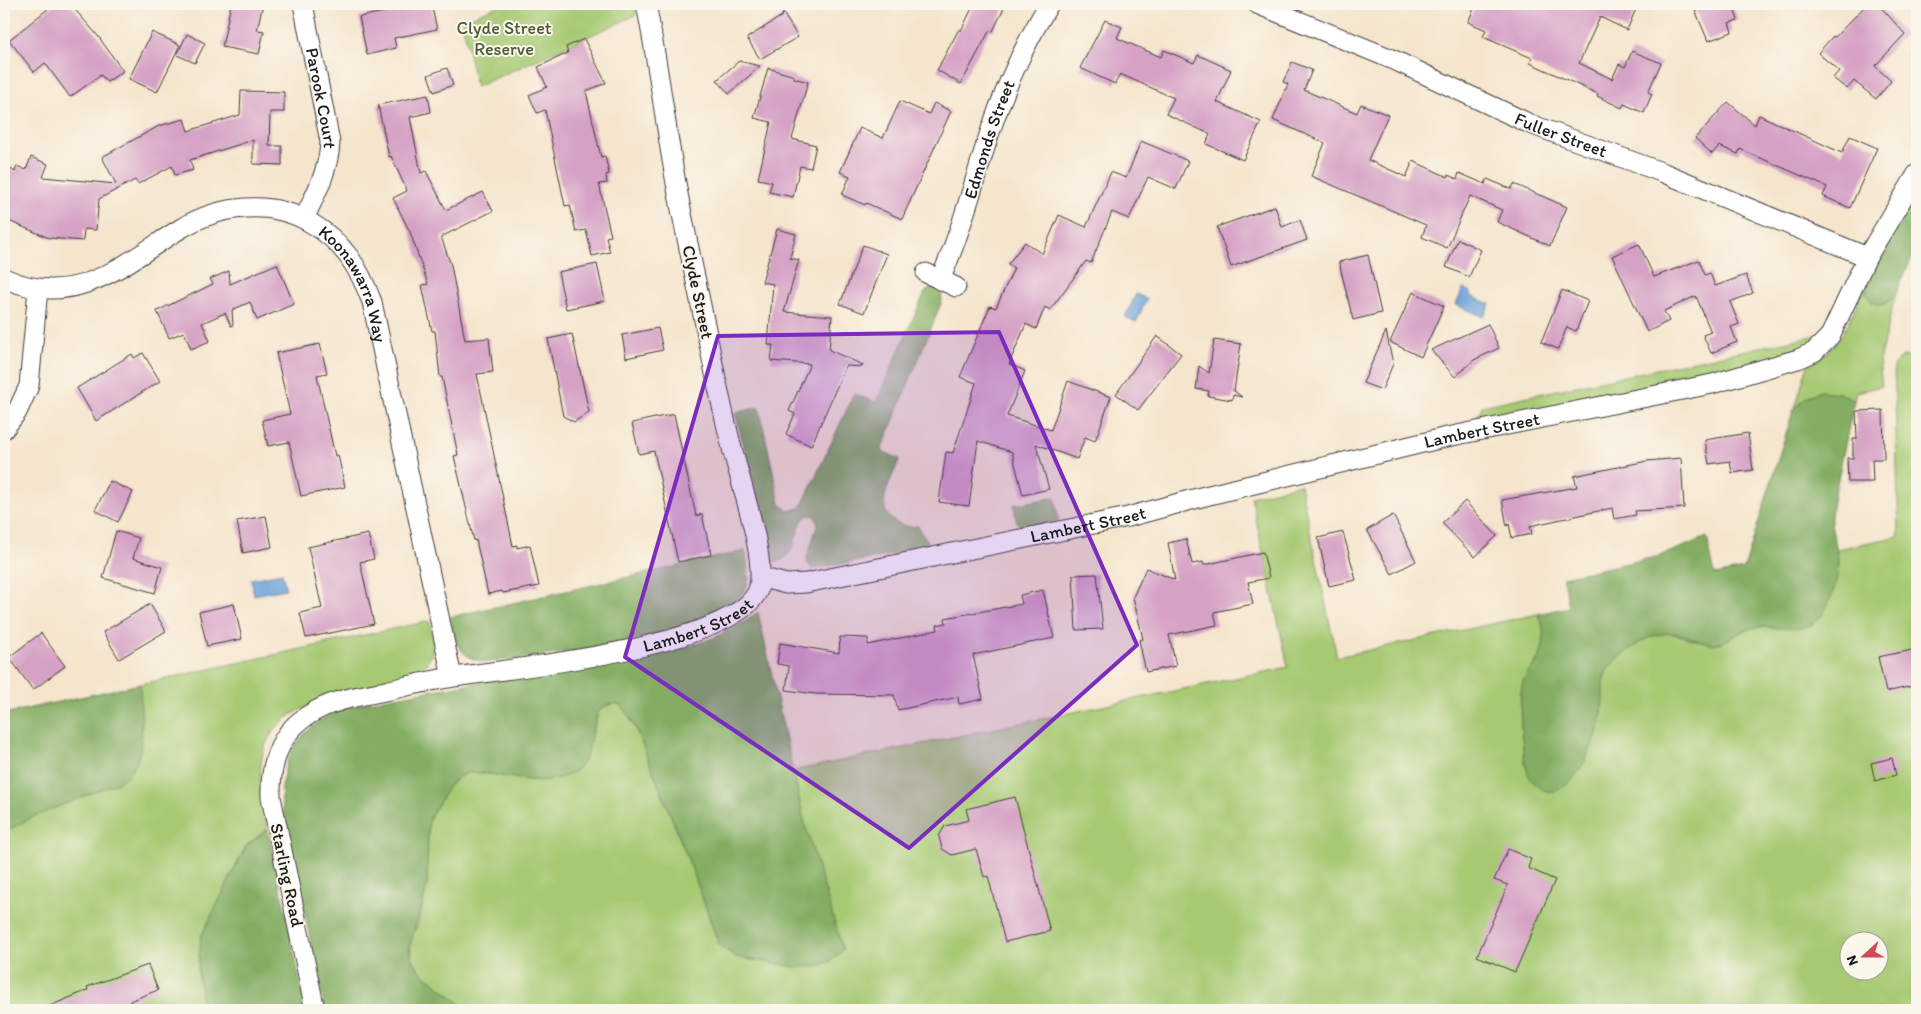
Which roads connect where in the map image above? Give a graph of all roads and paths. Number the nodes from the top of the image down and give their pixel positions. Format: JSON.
{"nodes":[{"id":1,"x":303,"y":4,"type":"edge"},
{"id":2,"x":646,"y":4,"type":"edge"},
{"id":3,"x":1049,"y":4,"type":"edge"},
{"id":4,"x":1258,"y":4,"type":"edge"},
{"id":5,"x":1917,"y":174,"type":"edge"},
{"id":6,"x":304,"y":218,"type":"junction"},
{"id":7,"x":1867,"y":257,"type":"junction"},
{"id":8,"x":4,"y":278,"type":"edge"},
{"id":9,"x":941,"y":280,"type":"dead end"},
{"id":10,"x":38,"y":289,"type":"junction"},
{"id":11,"x":4,"y":429,"type":"edge"},
{"id":12,"x":760,"y":577,"type":"junction"},
{"id":13,"x":452,"y":677,"type":"junction"},
{"id":14,"x":283,"y":740,"type":"joint"},
{"id":15,"x":315,"y":1010,"type":"edge"}],
"edges":[{"from":1,"to":6,"type":"street","name":"Parook Court"},
{"from":2,"to":12,"type":"street","name":"Clyde Street"},
{"from":3,"to":9,"type":"street","name":"Edmonds Street"},
{"from":4,"to":7,"type":"street","name":"Fuller Street"},
{"from":5,"to":7,"type":"street","name":"Lambert Street"},
{"from":6,"to":10,"type":"street","name":"Koonawarra Way"},
{"from":6,"to":13,"type":"street","name":"Koonawarra Way"},
{"from":7,"to":12,"type":"street","name":"Lambert Street"},
{"from":8,"to":10,"type":"street","name":"Koonawarra Way"},
{"from":10,"to":11,"type":"street"},
{"from":12,"to":13,"type":"street","name":"Lambert Street"},
{"from":13,"to":14,"type":"street","name":"Lambert Street"},
{"from":14,"to":15,"type":"street","name":"Starling Road"}]}
